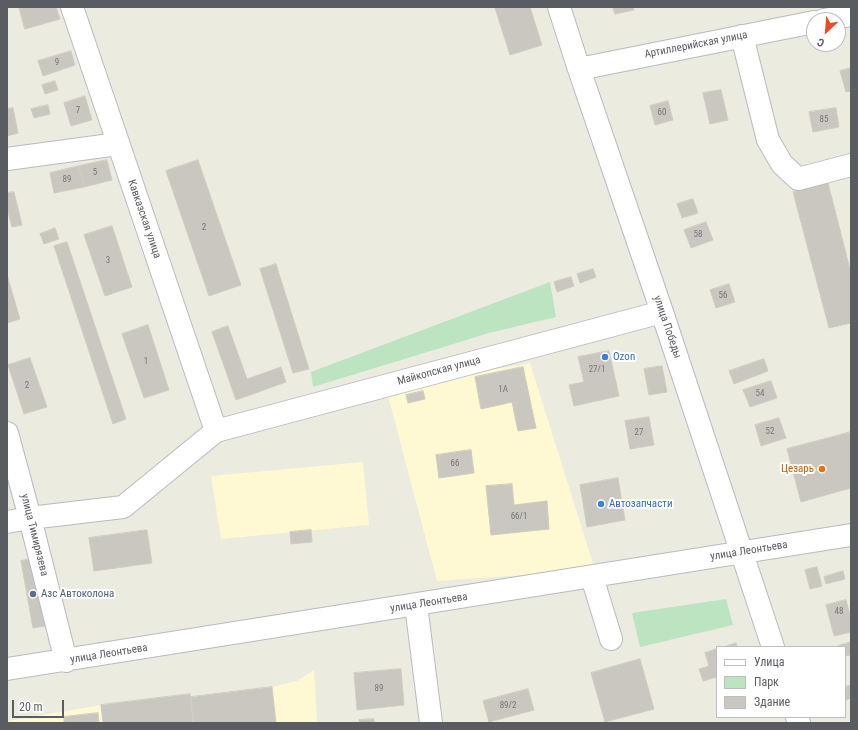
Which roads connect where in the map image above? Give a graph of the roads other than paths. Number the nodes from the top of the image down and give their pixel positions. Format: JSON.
{"nodes":[{"id":1,"x":72,"y":7,"type":"edge"},
{"id":2,"x":559,"y":7,"type":"edge"},
{"id":3,"x":806,"y":21,"type":"edge"},
{"id":4,"x":742,"y":36,"type":"junction"},
{"id":5,"x":578,"y":69,"type":"junction"},
{"id":6,"x":118,"y":144,"type":"junction"},
{"id":7,"x":7,"y":159,"type":"edge"},
{"id":8,"x":851,"y":165,"type":"edge"},
{"id":9,"x":662,"y":312,"type":"junction"},
{"id":10,"x":216,"y":430,"type":"junction"},
{"id":11,"x":7,"y":433,"type":"edge"},
{"id":12,"x":30,"y":518,"type":"junction"},
{"id":13,"x":7,"y":522,"type":"edge"},
{"id":14,"x":851,"y":536,"type":"edge"},
{"id":15,"x":742,"y":552,"type":"junction"},
{"id":16,"x":592,"y":576,"type":"junction"},
{"id":17,"x":416,"y":605,"type":"junction"},
{"id":18,"x":611,"y":639,"type":"dead end"},
{"id":19,"x":773,"y":646,"type":"edge"},
{"id":20,"x":66,"y":661,"type":"junction"},
{"id":21,"x":7,"y":670,"type":"edge"},
{"id":22,"x":431,"y":723,"type":"edge"}],
"edges":[{"from":1,"to":6,"type":"street","name":"Кавказская улица"},
{"from":2,"to":5,"type":"street","name":"улица Победы"},
{"from":3,"to":4,"type":"street","name":"Артиллерийская улица"},
{"from":4,"to":5,"type":"street","name":"Артиллерийская улица"},
{"from":4,"to":8,"type":"street"},
{"from":5,"to":9,"type":"street","name":"улица Победы"},
{"from":6,"to":7,"type":"street"},
{"from":6,"to":10,"type":"street","name":"Кавказская улица"},
{"from":9,"to":10,"type":"street","name":"Майкопская улица"},
{"from":9,"to":15,"type":"street","name":"улица Победы"},
{"from":10,"to":12,"type":"street"},
{"from":11,"to":12,"type":"street","name":"улица Тимирязева"},
{"from":12,"to":13,"type":"street"},
{"from":12,"to":20,"type":"street","name":"улица Тимирязева"},
{"from":14,"to":15,"type":"street","name":"улица Леонтьева"},
{"from":15,"to":16,"type":"street","name":"улица Леонтьева"},
{"from":15,"to":19,"type":"street","name":"улица Победы"},
{"from":16,"to":17,"type":"street","name":"улица Леонтьева"},
{"from":16,"to":18,"type":"street"},
{"from":17,"to":20,"type":"street","name":"улица Леонтьева"},
{"from":17,"to":22,"type":"street"},
{"from":20,"to":21,"type":"street","name":"улица Леонтьева"}]}
